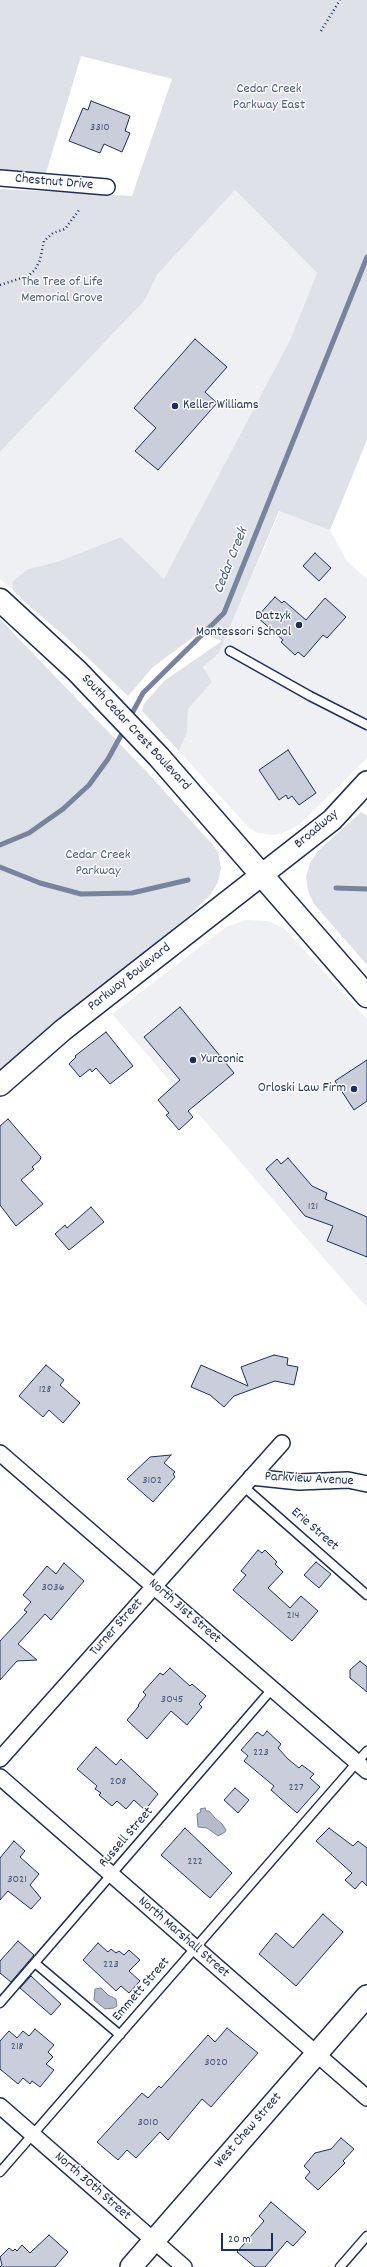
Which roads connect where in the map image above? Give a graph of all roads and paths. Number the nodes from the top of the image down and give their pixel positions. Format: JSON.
{"nodes":[{"id":1,"x":340,"y":0,"type":"edge"},
{"id":2,"x":321,"y":31,"type":"dead end"},
{"id":3,"x":0,"y":178,"type":"edge"},
{"id":4,"x":107,"y":187,"type":"dead end"},
{"id":5,"x":79,"y":210,"type":"dead end"},
{"id":6,"x":0,"y":285,"type":"edge"},
{"id":7,"x":0,"y":600,"type":"edge"},
{"id":8,"x":230,"y":651,"type":"dead end"},
{"id":9,"x":367,"y":725,"type":"edge"},
{"id":10,"x":367,"y":782,"type":"edge"},
{"id":11,"x":263,"y":875,"type":"junction"},
{"id":12,"x":367,"y":996,"type":"edge"},
{"id":13,"x":0,"y":1085,"type":"edge"},
{"id":14,"x":282,"y":1443,"type":"dead end"},
{"id":15,"x":0,"y":1453,"type":"edge"},
{"id":16,"x":247,"y":1481,"type":"junction"},
{"id":17,"x":367,"y":1484,"type":"edge"},
{"id":18,"x":154,"y":1586,"type":"junction"},
{"id":19,"x":367,"y":1595,"type":"edge"},
{"id":20,"x":272,"y":1689,"type":"junction"},
{"id":21,"x":367,"y":1751,"type":"edge"},
{"id":22,"x":0,"y":1759,"type":"edge"},
{"id":23,"x":362,"y":1767,"type":"edge"},
{"id":24,"x":0,"y":1777,"type":"edge"},
{"id":25,"x":112,"y":1875,"type":"junction"},
{"id":26,"x":196,"y":1948,"type":"junction"},
{"id":27,"x":35,"y":1963,"type":"junction"},
{"id":28,"x":367,"y":1996,"type":"edge"},
{"id":29,"x":0,"y":2003,"type":"edge"},
{"id":30,"x":120,"y":2035,"type":"junction"},
{"id":31,"x":316,"y":2054,"type":"junction"},
{"id":32,"x":367,"y":2098,"type":"edge"},
{"id":33,"x":0,"y":2106,"type":"edge"},
{"id":34,"x":33,"y":2135,"type":"junction"},
{"id":35,"x":0,"y":2172,"type":"edge"},
{"id":36,"x":367,"y":2236,"type":"edge"},
{"id":37,"x":154,"y":2240,"type":"junction"},
{"id":38,"x":131,"y":2267,"type":"edge"},
{"id":39,"x":184,"y":2267,"type":"edge"},
{"id":40,"x":340,"y":2267,"type":"edge"}],
"edges":[{"from":1,"to":2,"type":"path"},
{"from":3,"to":4,"type":"street","name":"Chestnut Drive"},
{"from":5,"to":6,"type":"path"},
{"from":7,"to":11,"type":"main road","name":"South Cedar Crest Boulevard"},
{"from":8,"to":9,"type":"lane"},
{"from":10,"to":11,"type":"street","name":"Broadway"},
{"from":11,"to":12,"type":"main road","name":"South Cedar Crest Boulevard"},
{"from":11,"to":13,"type":"street","name":"Parkway Boulevard"},
{"from":14,"to":16,"type":"street","name":"Turner Street"},
{"from":15,"to":18,"type":"street","name":"North 31st Street"},
{"from":16,"to":17,"type":"street","name":"Parkview Avenue"},
{"from":16,"to":18,"type":"street","name":"Turner Street"},
{"from":16,"to":19,"type":"lane","name":"Erie Street"},
{"from":18,"to":20,"type":"street","name":"North 31st Street"},
{"from":18,"to":22,"type":"street","name":"Turner Street"},
{"from":20,"to":23,"type":"street","name":"North 31st Street"},
{"from":20,"to":25,"type":"lane","name":"Russell Street"},
{"from":21,"to":23,"type":"lane","name":"Emmett Street"},
{"from":23,"to":26,"type":"lane","name":"Emmett Street"},
{"from":24,"to":25,"type":"street","name":"North Marshall Street"},
{"from":25,"to":26,"type":"street","name":"North Marshall Street"},
{"from":25,"to":27,"type":"lane","name":"Russell Street"},
{"from":26,"to":30,"type":"lane","name":"Emmett Street"},
{"from":26,"to":31,"type":"street","name":"North Marshall Street"},
{"from":27,"to":29,"type":"lane","name":"Russell Street"},
{"from":27,"to":30,"type":"lane"},
{"from":28,"to":31,"type":"street","name":"West Chew Street"},
{"from":30,"to":34,"type":"lane","name":"Emmett Street"},
{"from":31,"to":32,"type":"street","name":"North Marshall Street"},
{"from":31,"to":37,"type":"street","name":"West Chew Street"},
{"from":33,"to":34,"type":"street","name":"North 30th Street"},
{"from":34,"to":35,"type":"lane","name":"Emmett Street"},
{"from":34,"to":37,"type":"street","name":"North 30th Street"},
{"from":36,"to":40,"type":"lane"},
{"from":37,"to":38,"type":"street","name":"West Chew Street"},
{"from":37,"to":39,"type":"street","name":"North 30th Street"}]}
